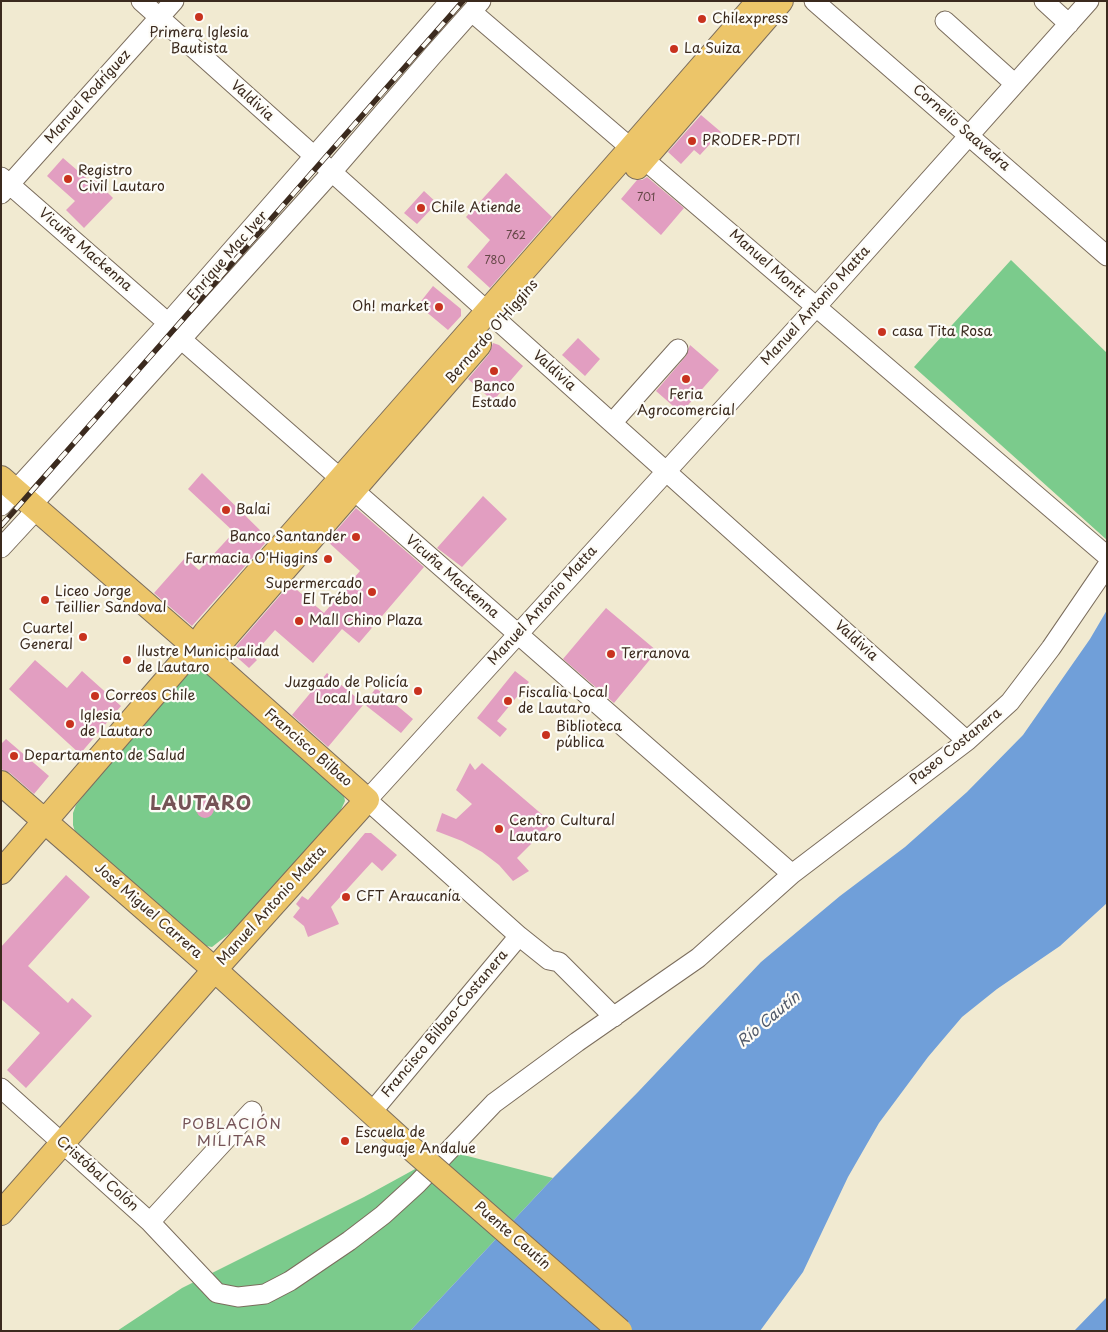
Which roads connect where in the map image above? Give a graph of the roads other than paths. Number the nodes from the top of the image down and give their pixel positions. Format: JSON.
{"nodes":[{"id":1,"x":141,"y":1,"type":"edge"},
{"id":2,"x":174,"y":1,"type":"edge"},
{"id":3,"x":450,"y":1,"type":"edge"},
{"id":4,"x":759,"y":1,"type":"edge"},
{"id":5,"x":781,"y":1,"type":"edge"},
{"id":6,"x":814,"y":1,"type":"edge"},
{"id":7,"x":1044,"y":1,"type":"edge"},
{"id":8,"x":1089,"y":1,"type":"edge"},
{"id":9,"x":477,"y":6,"type":"edge"},
{"id":10,"x":160,"y":18,"type":"junction"},
{"id":11,"x":945,"y":21,"type":"dead end"},
{"id":12,"x":1069,"y":24,"type":"junction"},
{"id":13,"x":1015,"y":84,"type":"junction"},
{"id":14,"x":970,"y":135,"type":"junction"},
{"id":15,"x":638,"y":154,"type":"junction"},
{"id":16,"x":315,"y":157,"type":"junction"},
{"id":17,"x":332,"y":172,"type":"junction"},
{"id":18,"x":4,"y":185,"type":"edge"},
{"id":19,"x":1107,"y":256,"type":"edge"},
{"id":20,"x":816,"y":307,"type":"junction"},
{"id":21,"x":493,"y":317,"type":"junction"},
{"id":22,"x":168,"y":323,"type":"junction"},
{"id":23,"x":181,"y":339,"type":"junction"},
{"id":24,"x":678,"y":349,"type":"dead end"},
{"id":25,"x":612,"y":423,"type":"junction"},
{"id":26,"x":666,"y":471,"type":"junction"},
{"id":27,"x":347,"y":485,"type":"junction"},
{"id":28,"x":17,"y":498,"type":"edge"},
{"id":29,"x":1,"y":548,"type":"edge"},
{"id":30,"x":1107,"y":556,"type":"edge"},
{"id":31,"x":1107,"y":566,"type":"edge"},
{"id":32,"x":518,"y":634,"type":"junction"},
{"id":33,"x":196,"y":647,"type":"junction"},
{"id":34,"x":967,"y":741,"type":"junction"},
{"id":35,"x":1,"y":783,"type":"edge"},
{"id":36,"x":367,"y":800,"type":"junction"},
{"id":37,"x":46,"y":822,"type":"junction"},
{"id":38,"x":1,"y":872,"type":"edge"},
{"id":39,"x":792,"y":874,"type":"junction"},
{"id":40,"x":519,"y":936,"type":"junction"},
{"id":41,"x":215,"y":970,"type":"junction"},
{"id":42,"x":614,"y":1017,"type":"junction"},
{"id":43,"x":1,"y":1088,"type":"edge"},
{"id":44,"x":252,"y":1111,"type":"dead end"},
{"id":45,"x":372,"y":1113,"type":"junction"},
{"id":46,"x":404,"y":1142,"type":"joint"},
{"id":47,"x":63,"y":1144,"type":"junction"},
{"id":48,"x":1,"y":1213,"type":"edge"},
{"id":49,"x":150,"y":1222,"type":"junction"},
{"id":50,"x":620,"y":1331,"type":"edge"}],
"edges":[{"from":1,"to":10,"type":"street","name":"Valdivia"},
{"from":2,"to":10,"type":"street","name":"Manuel Rodríguez"},
{"from":3,"to":16,"type":"street","name":"Enrique Mac Iver"},
{"from":4,"to":15,"type":"main road","name":"Bernardo O'Higgins"},
{"from":5,"to":15,"type":"main road","name":"Bernardo O'Higgins"},
{"from":6,"to":14,"type":"street","name":"Cornelio Saavedra"},
{"from":7,"to":12,"type":"street"},
{"from":8,"to":12,"type":"street","name":"Manuel Antonio Matta"},
{"from":9,"to":15,"type":"street","name":"Manuel Montt"},
{"from":9,"to":17,"type":"street","name":"Enrique Mac Iver"},
{"from":10,"to":16,"type":"street","name":"Valdivia"},
{"from":10,"to":18,"type":"street","name":"Manuel Rodríguez"},
{"from":11,"to":13,"type":"street"},
{"from":12,"to":13,"type":"street","name":"Manuel Antonio Matta"},
{"from":13,"to":14,"type":"street","name":"Manuel Antonio Matta"},
{"from":14,"to":19,"type":"street","name":"Cornelio Saavedra"},
{"from":14,"to":20,"type":"street","name":"Manuel Antonio Matta"},
{"from":15,"to":20,"type":"street","name":"Manuel Montt"},
{"from":15,"to":21,"type":"main road","name":"Bernardo O'Higgins"},
{"from":16,"to":17,"type":"street","name":"Valdivia"},
{"from":16,"to":22,"type":"street","name":"Enrique Mac Iver"},
{"from":17,"to":21,"type":"street","name":"Valdivia"},
{"from":17,"to":23,"type":"street","name":"Enrique Mac Iver"},
{"from":18,"to":22,"type":"street","name":"Vicuña Mackenna"},
{"from":20,"to":26,"type":"street","name":"Manuel Antonio Matta"},
{"from":20,"to":30,"type":"street","name":"Manuel Montt"},
{"from":21,"to":25,"type":"street","name":"Valdivia"},
{"from":21,"to":27,"type":"main road","name":"Bernardo O'Higgins"},
{"from":22,"to":28,"type":"street","name":"Enrique Mac Iver"},
{"from":23,"to":27,"type":"street","name":"Vicuña Mackenna"},
{"from":23,"to":28,"type":"street","name":"Enrique Mac Iver"},
{"from":24,"to":25,"type":"street"},
{"from":25,"to":26,"type":"street","name":"Valdivia"},
{"from":26,"to":32,"type":"street","name":"Manuel Antonio Matta"},
{"from":26,"to":34,"type":"street","name":"Valdivia"},
{"from":27,"to":32,"type":"street","name":"Vicuña Mackenna"},
{"from":27,"to":33,"type":"main road","name":"Bernardo O'Higgins"},
{"from":28,"to":29,"type":"street","name":"Enrique Mac Iver"},
{"from":28,"to":33,"type":"main road","name":"Francisco Bilbao"},
{"from":31,"to":34,"type":"street","name":"Paseo Costanera"},
{"from":32,"to":36,"type":"street","name":"Manuel Antonio Matta"},
{"from":32,"to":39,"type":"street","name":"Vicuña Mackenna"},
{"from":33,"to":36,"type":"main road","name":"Francisco Bilbao"},
{"from":33,"to":37,"type":"main road"},
{"from":34,"to":39,"type":"street","name":"Paseo Costanera"},
{"from":35,"to":37,"type":"main road","name":"José Miguel Carrera"},
{"from":36,"to":40,"type":"street","name":"Francisco Bilbao"},
{"from":36,"to":41,"type":"main road","name":"Manuel Antonio Matta"},
{"from":37,"to":38,"type":"main road"},
{"from":37,"to":41,"type":"main road","name":"José Miguel Carrera"},
{"from":39,"to":42,"type":"street","name":"Paseo Costanera"},
{"from":40,"to":42,"type":"street","name":"Francisco Bilbao"},
{"from":40,"to":45,"type":"street","name":"Francisco Bilbao-Costanera"},
{"from":41,"to":45,"type":"main road","name":"José Miguel Carrera"},
{"from":41,"to":47,"type":"main road","name":"Manuel Antonio Matta"},
{"from":42,"to":49,"type":"street","name":"Cristóbal Colón"},
{"from":43,"to":47,"type":"street","name":"Cristóbal Colón"},
{"from":44,"to":49,"type":"street"},
{"from":45,"to":46,"type":"main road","name":"José Miguel Carrera"},
{"from":46,"to":50,"type":"main road","name":"Puente Cautín","bridge":true},
{"from":47,"to":48,"type":"main road","name":"Manuel Antonio Matta"},
{"from":47,"to":49,"type":"street","name":"Cristóbal Colón"}]}
